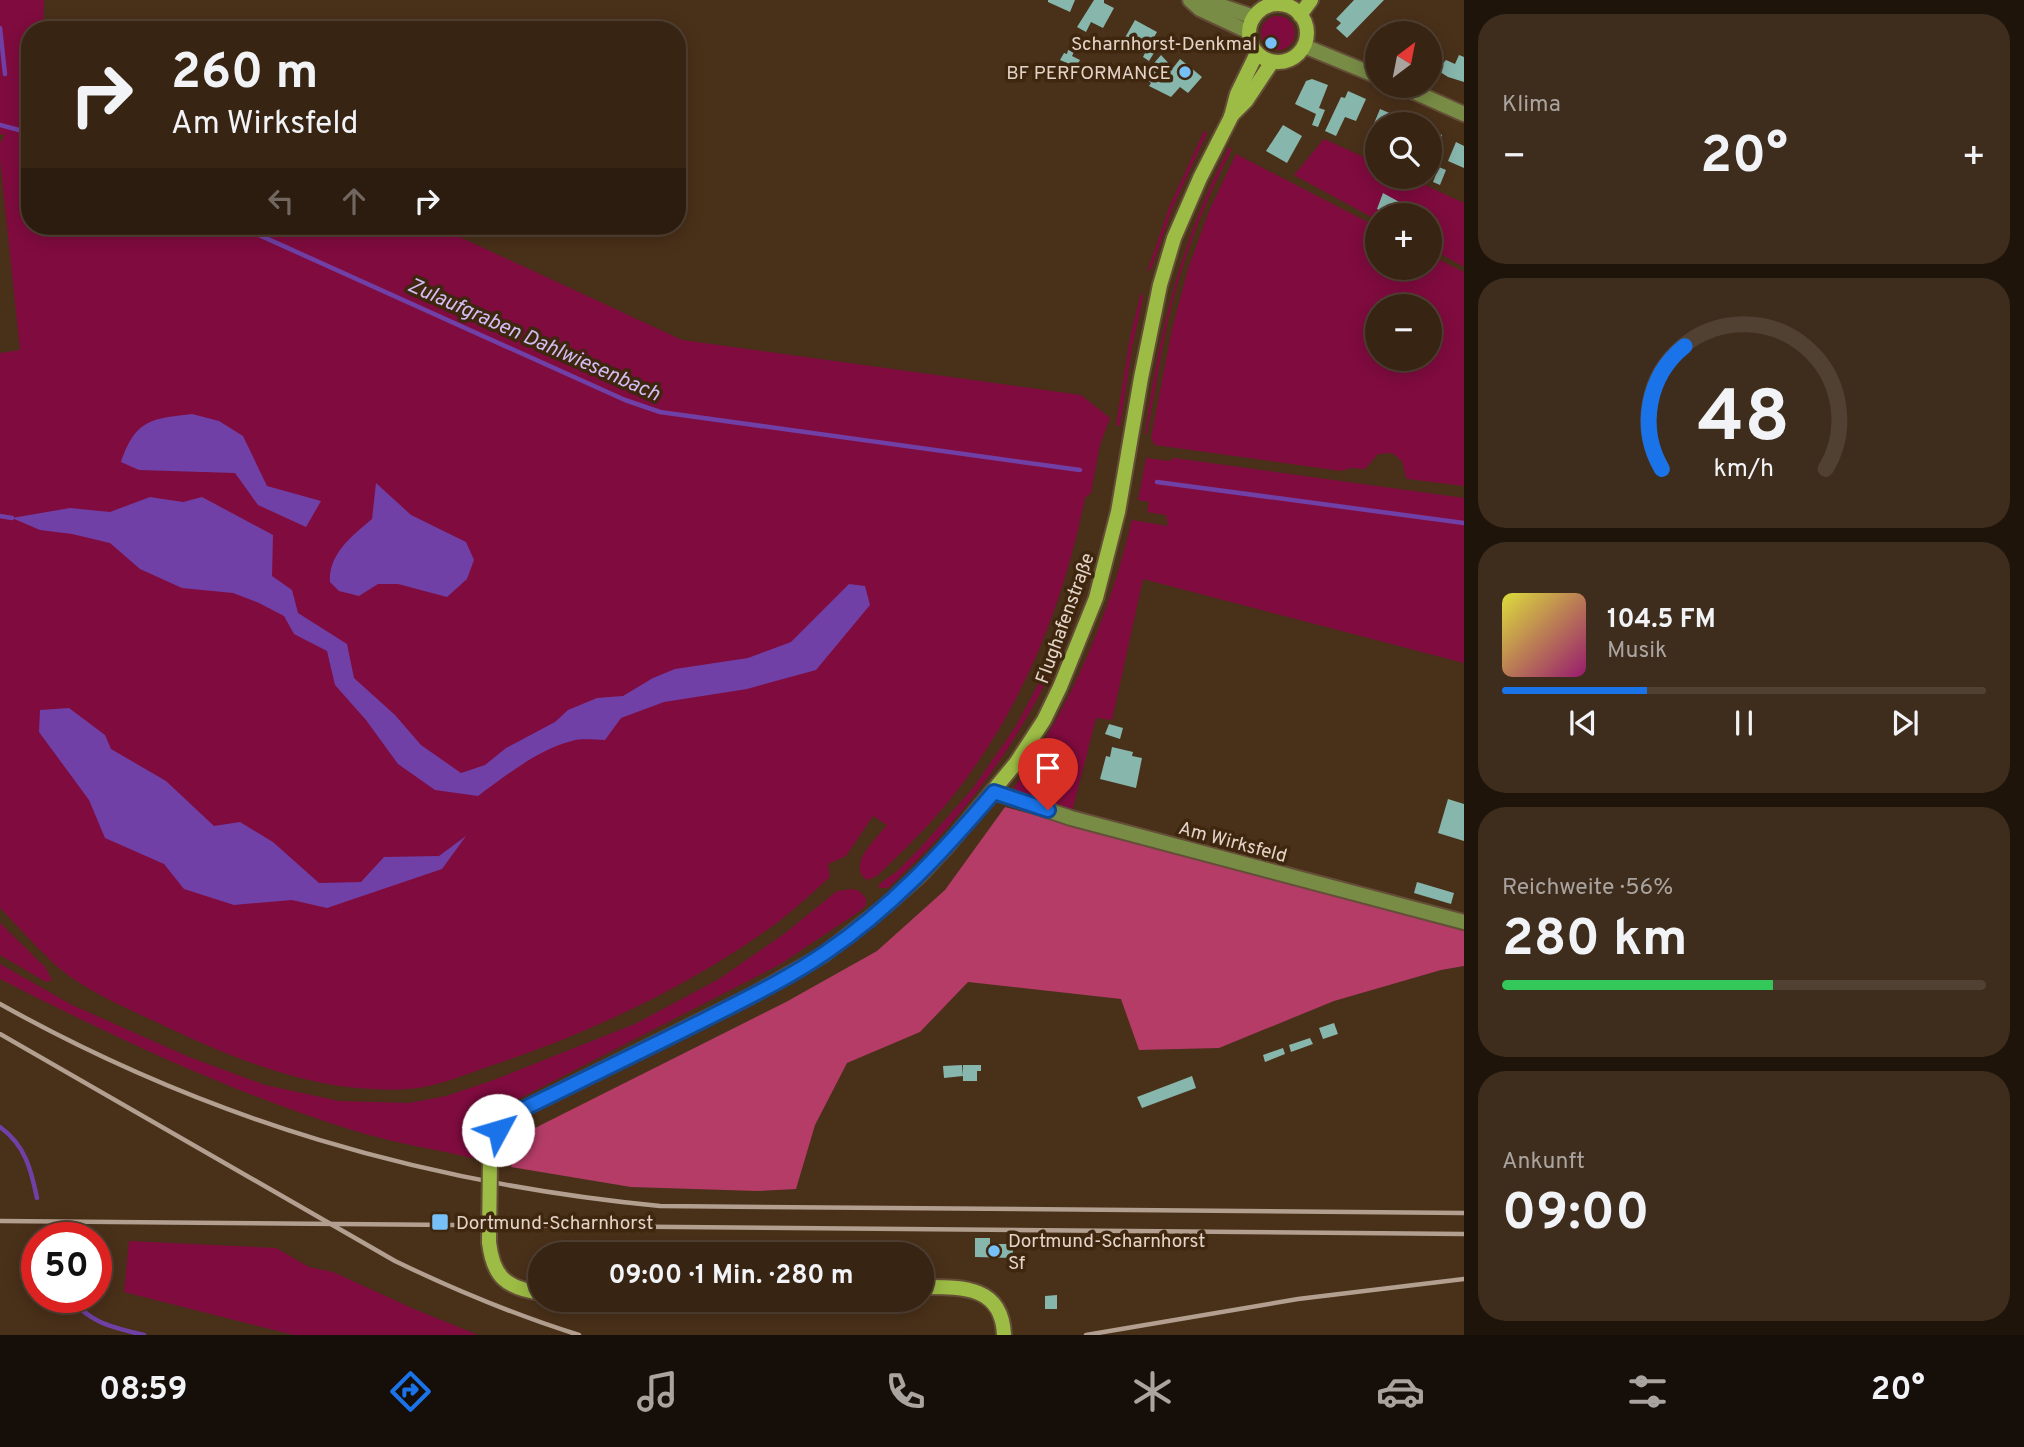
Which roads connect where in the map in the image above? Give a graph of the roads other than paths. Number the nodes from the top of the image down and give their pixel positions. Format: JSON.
{"nodes":[{"id":1,"x":1311,"y":0,"type":"edge"},
{"id":2,"x":1192,"y":1,"type":"edge"},
{"id":3,"x":1290,"y":3,"type":"edge"},
{"id":4,"x":1300,"y":15,"type":"junction"},
{"id":5,"x":1254,"y":17,"type":"junction"},
{"id":6,"x":1249,"y":32,"type":"junction"},
{"id":7,"x":1304,"y":46,"type":"junction"},
{"id":8,"x":1257,"y":53,"type":"junction"},
{"id":9,"x":1272,"y":62,"type":"junction"},
{"id":10,"x":1365,"y":71,"type":"edge"},
{"id":11,"x":1428,"y":98,"type":"edge"},
{"id":12,"x":1464,"y":114,"type":"edge"},
{"id":13,"x":1230,"y":117,"type":"junction"},
{"id":14,"x":994,"y":792,"type":"junction"},
{"id":15,"x":1464,"y":922,"type":"edge"},
{"id":16,"x":934,"y":1287,"type":"edge"},
{"id":17,"x":528,"y":1290,"type":"edge"},
{"id":18,"x":1004,"y":1335,"type":"edge"}],
"edges":[{"from":1,"to":4,"type":"main road"},
{"from":2,"to":5,"type":"street"},
{"from":2,"to":6,"type":"street"},
{"from":3,"to":4,"type":"main road"},
{"from":3,"to":5,"type":"main road"},
{"from":4,"to":7,"type":"main road"},
{"from":5,"to":6,"type":"main road"},
{"from":6,"to":8,"type":"main road"},
{"from":7,"to":9,"type":"main road"},
{"from":7,"to":10,"type":"street"},
{"from":8,"to":9,"type":"main road"},
{"from":8,"to":13,"type":"main road","name":"Flughafenstraße"},
{"from":9,"to":13,"type":"main road","name":"Flughafenstraße"},
{"from":11,"to":12,"type":"street"},
{"from":13,"to":14,"type":"main road","name":"Flughafenstraße"},
{"from":14,"to":15,"type":"street","name":"Am Wirksfeld"},
{"from":14,"to":17,"type":"main road","name":"Flughafenstraße","bridge":true},
{"from":16,"to":18,"type":"main road"}]}
